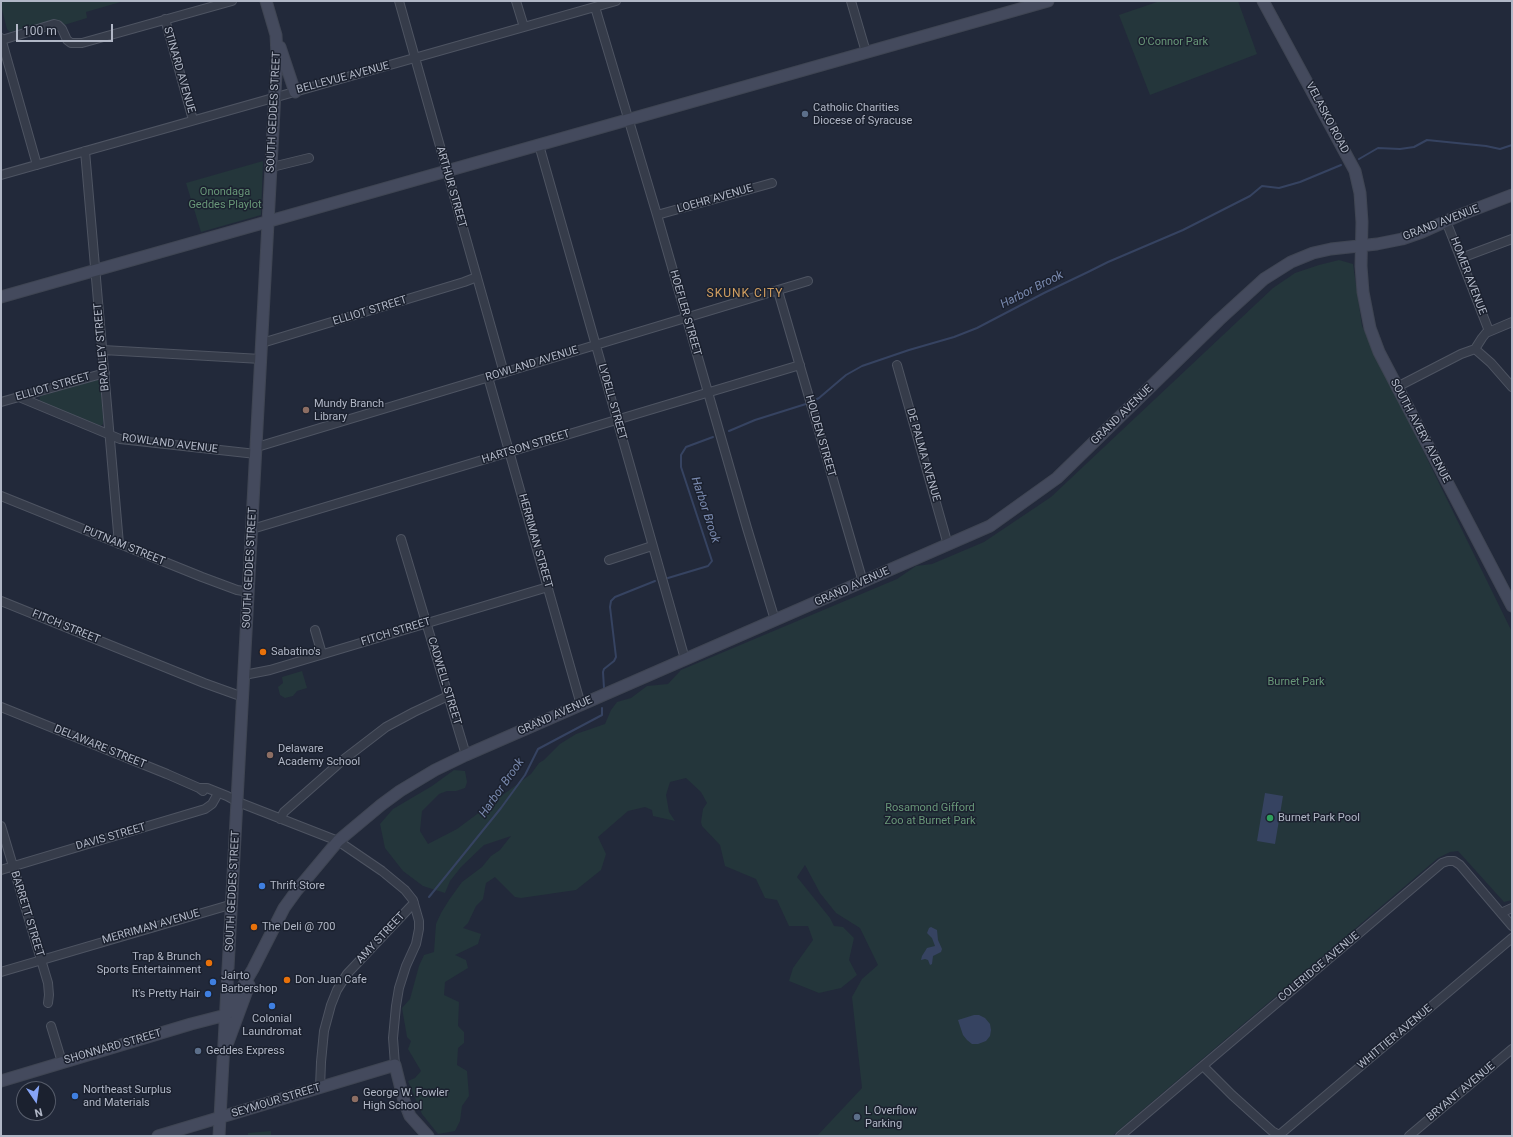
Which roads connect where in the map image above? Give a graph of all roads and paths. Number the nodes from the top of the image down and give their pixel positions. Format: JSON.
{"nodes":[{"id":1,"x":232,"y":1,"type":"edge"},
{"id":2,"x":266,"y":1,"type":"edge"},
{"id":3,"x":399,"y":1,"type":"edge"},
{"id":4,"x":516,"y":1,"type":"edge"},
{"id":5,"x":616,"y":1,"type":"edge"},
{"id":6,"x":851,"y":1,"type":"edge"},
{"id":7,"x":1048,"y":1,"type":"edge"},
{"id":8,"x":1263,"y":1,"type":"edge"},
{"id":9,"x":595,"y":7,"type":"junction"},
{"id":10,"x":165,"y":19,"type":"junction"},
{"id":11,"x":524,"y":27,"type":"junction"},
{"id":12,"x":276,"y":35,"type":"junction"},
{"id":13,"x":1,"y":39,"type":"edge"},
{"id":14,"x":866,"y":52,"type":"junction"},
{"id":15,"x":415,"y":58,"type":"junction"},
{"id":16,"x":295,"y":92,"type":"junction"},
{"id":17,"x":276,"y":97,"type":"junction"},
{"id":18,"x":629,"y":119,"type":"junction"},
{"id":19,"x":193,"y":120,"type":"junction"},
{"id":20,"x":538,"y":145,"type":"junction"},
{"id":21,"x":85,"y":151,"type":"junction"},
{"id":22,"x":310,"y":158,"type":"dead end"},
{"id":23,"x":37,"y":164,"type":"junction"},
{"id":24,"x":272,"y":167,"type":"junction"},
{"id":25,"x":447,"y":171,"type":"junction"},
{"id":26,"x":1,"y":175,"type":"edge"},
{"id":27,"x":772,"y":182,"type":"dead end"},
{"id":28,"x":1512,"y":195,"type":"edge"},
{"id":29,"x":657,"y":215,"type":"junction"},
{"id":30,"x":1446,"y":221,"type":"junction"},
{"id":31,"x":268,"y":222,"type":"junction"},
{"id":32,"x":1512,"y":240,"type":"edge"},
{"id":33,"x":1362,"y":245,"type":"junction"},
{"id":34,"x":1461,"y":258,"type":"junction"},
{"id":35,"x":95,"y":270,"type":"junction"},
{"id":36,"x":477,"y":277,"type":"junction"},
{"id":37,"x":808,"y":281,"type":"dead end"},
{"id":38,"x":778,"y":290,"type":"junction"},
{"id":39,"x":1,"y":297,"type":"edge"},
{"id":40,"x":687,"y":318,"type":"junction"},
{"id":41,"x":1512,"y":322,"type":"edge"},
{"id":42,"x":1489,"y":331,"type":"junction"},
{"id":43,"x":262,"y":343,"type":"junction"},
{"id":44,"x":595,"y":345,"type":"junction"},
{"id":45,"x":1475,"y":349,"type":"junction"},
{"id":46,"x":103,"y":350,"type":"junction"},
{"id":47,"x":262,"y":359,"type":"junction"},
{"id":48,"x":800,"y":365,"type":"junction"},
{"id":49,"x":897,"y":365,"type":"dead end"},
{"id":50,"x":105,"y":373,"type":"junction"},
{"id":51,"x":504,"y":373,"type":"junction"},
{"id":52,"x":488,"y":378,"type":"junction"},
{"id":53,"x":1397,"y":387,"type":"junction"},
{"id":54,"x":1512,"y":387,"type":"edge"},
{"id":55,"x":708,"y":392,"type":"junction"},
{"id":56,"x":19,"y":397,"type":"junction"},
{"id":57,"x":1,"y":402,"type":"edge"},
{"id":58,"x":617,"y":420,"type":"junction"},
{"id":59,"x":110,"y":435,"type":"junction"},
{"id":60,"x":256,"y":451,"type":"junction"},
{"id":61,"x":510,"y":452,"type":"junction"},
{"id":62,"x":1,"y":496,"type":"edge"},
{"id":63,"x":252,"y":529,"type":"junction"},
{"id":64,"x":401,"y":539,"type":"dead end"},
{"id":65,"x":119,"y":544,"type":"junction"},
{"id":66,"x":948,"y":545,"type":"junction"},
{"id":67,"x":652,"y":546,"type":"junction"},
{"id":68,"x":609,"y":560,"type":"dead end"},
{"id":69,"x":862,"y":582,"type":"junction"},
{"id":70,"x":548,"y":587,"type":"junction"},
{"id":71,"x":249,"y":592,"type":"junction"},
{"id":72,"x":1,"y":601,"type":"edge"},
{"id":73,"x":1512,"y":606,"type":"edge"},
{"id":74,"x":775,"y":620,"type":"junction"},
{"id":75,"x":426,"y":624,"type":"junction"},
{"id":76,"x":315,"y":630,"type":"dead end"},
{"id":77,"x":322,"y":654,"type":"junction"},
{"id":78,"x":685,"y":659,"type":"junction"},
{"id":79,"x":244,"y":675,"type":"junction"},
{"id":80,"x":448,"y":696,"type":"junction"},
{"id":81,"x":243,"y":697,"type":"junction"},
{"id":82,"x":581,"y":705,"type":"junction"},
{"id":83,"x":1,"y":707,"type":"edge"},
{"id":84,"x":466,"y":755,"type":"junction"},
{"id":85,"x":199,"y":788,"type":"junction"},
{"id":86,"x":216,"y":797,"type":"junction"},
{"id":87,"x":238,"y":802,"type":"junction"},
{"id":88,"x":280,"y":819,"type":"junction"},
{"id":89,"x":1,"y":826,"type":"edge"},
{"id":90,"x":338,"y":841,"type":"junction"},
{"id":91,"x":13,"y":866,"type":"junction"},
{"id":92,"x":1,"y":870,"type":"edge"},
{"id":93,"x":414,"y":902,"type":"junction"},
{"id":94,"x":233,"y":904,"type":"junction"},
{"id":95,"x":1512,"y":908,"type":"edge"},
{"id":96,"x":1501,"y":913,"type":"junction"},
{"id":97,"x":1512,"y":926,"type":"edge"},
{"id":98,"x":1512,"y":938,"type":"edge"},
{"id":99,"x":41,"y":960,"type":"junction"},
{"id":100,"x":253,"y":969,"type":"junction"},
{"id":101,"x":1,"y":972,"type":"edge"},
{"id":102,"x":48,"y":1003,"type":"dead end"},
{"id":103,"x":226,"y":1015,"type":"junction"},
{"id":104,"x":52,"y":1026,"type":"dead end"},
{"id":105,"x":1512,"y":1049,"type":"edge"},
{"id":106,"x":225,"y":1050,"type":"junction"},
{"id":107,"x":62,"y":1062,"type":"junction"},
{"id":108,"x":395,"y":1064,"type":"junction"},
{"id":109,"x":1203,"y":1066,"type":"junction"},
{"id":110,"x":1,"y":1081,"type":"edge"},
{"id":111,"x":320,"y":1088,"type":"junction"},
{"id":112,"x":220,"y":1117,"type":"junction"},
{"id":113,"x":158,"y":1136,"type":"edge"},
{"id":114,"x":219,"y":1136,"type":"edge"},
{"id":115,"x":428,"y":1136,"type":"edge"},
{"id":116,"x":1120,"y":1136,"type":"edge"},
{"id":117,"x":1279,"y":1136,"type":"edge"},
{"id":118,"x":1409,"y":1136,"type":"edge"}],
"edges":[{"from":1,"to":10,"type":"street"},
{"from":2,"to":12,"type":"street","name":"SOUTH GEDDES STREET"},
{"from":3,"to":15,"type":"street","name":"ARTHUR STREET"},
{"from":4,"to":11,"type":"street"},
{"from":5,"to":9,"type":"street","name":"BELLEVUE AVENUE"},
{"from":6,"to":14,"type":"street"},
{"from":7,"to":14,"type":"street"},
{"from":8,"to":33,"type":"street","name":"VELASKO ROAD"},
{"from":9,"to":11,"type":"street","name":"BELLEVUE AVENUE"},
{"from":9,"to":18,"type":"street","name":"HOEFLER STREET"},
{"from":10,"to":13,"type":"street"},
{"from":10,"to":19,"type":"street","name":"STINARD AVENUE"},
{"from":11,"to":15,"type":"street","name":"BELLEVUE AVENUE"},
{"from":12,"to":16,"type":"street"},
{"from":12,"to":17,"type":"street","name":"SOUTH GEDDES STREET"},
{"from":13,"to":23,"type":"street"},
{"from":14,"to":18,"type":"street"},
{"from":15,"to":16,"type":"street","name":"BELLEVUE AVENUE"},
{"from":15,"to":25,"type":"street","name":"ARTHUR STREET"},
{"from":16,"to":17,"type":"street","name":"BELLEVUE AVENUE"},
{"from":17,"to":19,"type":"street","name":"BELLEVUE AVENUE"},
{"from":17,"to":24,"type":"street","name":"SOUTH GEDDES STREET"},
{"from":18,"to":20,"type":"street"},
{"from":18,"to":29,"type":"street","name":"HOEFLER STREET"},
{"from":19,"to":21,"type":"street","name":"BELLEVUE AVENUE"},
{"from":20,"to":25,"type":"street"},
{"from":20,"to":44,"type":"street","name":"LYDELL STREET"},
{"from":21,"to":23,"type":"street","name":"BELLEVUE AVENUE"},
{"from":21,"to":35,"type":"street","name":"BRADLEY STREET"},
{"from":22,"to":24,"type":"street"},
{"from":23,"to":26,"type":"street","name":"BELLEVUE AVENUE"},
{"from":24,"to":31,"type":"street","name":"SOUTH GEDDES STREET"},
{"from":25,"to":31,"type":"street"},
{"from":25,"to":36,"type":"street","name":"ARTHUR STREET"},
{"from":27,"to":29,"type":"street","name":"LOEHR AVENUE"},
{"from":28,"to":30,"type":"street","name":"GRAND AVENUE"},
{"from":29,"to":40,"type":"street","name":"HOEFLER STREET"},
{"from":30,"to":33,"type":"street","name":"GRAND AVENUE"},
{"from":30,"to":34,"type":"street","name":"HOMER AVENUE"},
{"from":31,"to":35,"type":"street"},
{"from":31,"to":43,"type":"street","name":"SOUTH GEDDES STREET"},
{"from":32,"to":34,"type":"street"},
{"from":33,"to":53,"type":"street","name":"SOUTH AVERY AVENUE"},
{"from":33,"to":66,"type":"street","name":"GRAND AVENUE"},
{"from":34,"to":42,"type":"street","name":"HOMER AVENUE"},
{"from":35,"to":39,"type":"street"},
{"from":35,"to":46,"type":"street","name":"BRADLEY STREET"},
{"from":36,"to":43,"type":"street","name":"ELLIOT STREET"},
{"from":36,"to":51,"type":"street","name":"ARTHUR STREET"},
{"from":37,"to":38,"type":"street","name":"ROWLAND AVENUE"},
{"from":38,"to":40,"type":"street","name":"ROWLAND AVENUE"},
{"from":38,"to":48,"type":"street","name":"HOLDEN STREET"},
{"from":40,"to":44,"type":"street","name":"ROWLAND AVENUE"},
{"from":40,"to":55,"type":"street","name":"HOEFLER STREET"},
{"from":41,"to":42,"type":"street"},
{"from":42,"to":45,"type":"street"},
{"from":43,"to":47,"type":"street","name":"SOUTH GEDDES STREET"},
{"from":44,"to":51,"type":"street","name":"ROWLAND AVENUE"},
{"from":44,"to":58,"type":"street","name":"LYDELL STREET"},
{"from":45,"to":53,"type":"street"},
{"from":45,"to":54,"type":"street"},
{"from":46,"to":47,"type":"street"},
{"from":46,"to":50,"type":"street","name":"BRADLEY STREET"},
{"from":47,"to":60,"type":"street","name":"SOUTH GEDDES STREET"},
{"from":48,"to":55,"type":"street","name":"HARTSON STREET"},
{"from":48,"to":69,"type":"street","name":"HOLDEN STREET"},
{"from":49,"to":66,"type":"street","name":"DE PALMA AVENUE"},
{"from":50,"to":56,"type":"street","name":"ELLIOT STREET"},
{"from":50,"to":59,"type":"street","name":"BRADLEY STREET"},
{"from":51,"to":52,"type":"street","name":"ROWLAND AVENUE"},
{"from":52,"to":60,"type":"street","name":"ROWLAND AVENUE"},
{"from":52,"to":61,"type":"street","name":"HERRIMAN STREET"},
{"from":53,"to":73,"type":"street","name":"SOUTH AVERY AVENUE"},
{"from":55,"to":58,"type":"street","name":"HARTSON STREET"},
{"from":55,"to":74,"type":"street","name":"HOEFLER STREET"},
{"from":56,"to":57,"type":"street","name":"ELLIOT STREET"},
{"from":56,"to":59,"type":"street","name":"ROWLAND AVENUE"},
{"from":58,"to":61,"type":"street","name":"HARTSON STREET"},
{"from":58,"to":67,"type":"street","name":"LYDELL STREET"},
{"from":59,"to":60,"type":"street","name":"ROWLAND AVENUE"},
{"from":59,"to":65,"type":"street","name":"BRADLEY STREET"},
{"from":60,"to":63,"type":"street","name":"SOUTH GEDDES STREET"},
{"from":61,"to":63,"type":"street","name":"HARTSON STREET"},
{"from":61,"to":70,"type":"street","name":"HERRIMAN STREET"},
{"from":62,"to":65,"type":"street","name":"PUTNAM STREET"},
{"from":63,"to":71,"type":"street","name":"SOUTH GEDDES STREET"},
{"from":64,"to":75,"type":"street","name":"CADWELL STREET"},
{"from":65,"to":71,"type":"street","name":"PUTNAM STREET"},
{"from":66,"to":69,"type":"street","name":"GRAND AVENUE"},
{"from":67,"to":68,"type":"street"},
{"from":67,"to":78,"type":"street","name":"LYDELL STREET"},
{"from":69,"to":74,"type":"street","name":"GRAND AVENUE"},
{"from":70,"to":75,"type":"street","name":"FITCH STREET"},
{"from":70,"to":82,"type":"street","name":"HERRIMAN STREET"},
{"from":71,"to":79,"type":"street","name":"SOUTH GEDDES STREET"},
{"from":72,"to":81,"type":"street","name":"FITCH STREET"},
{"from":74,"to":78,"type":"street","name":"GRAND AVENUE"},
{"from":75,"to":77,"type":"street","name":"FITCH STREET"},
{"from":75,"to":80,"type":"street","name":"CADWELL STREET"},
{"from":76,"to":77,"type":"street"},
{"from":77,"to":79,"type":"street","name":"FITCH STREET"},
{"from":78,"to":82,"type":"street","name":"GRAND AVENUE"},
{"from":79,"to":81,"type":"street","name":"SOUTH GEDDES STREET"},
{"from":80,"to":84,"type":"street","name":"CADWELL STREET"},
{"from":80,"to":88,"type":"street"},
{"from":81,"to":87,"type":"street","name":"SOUTH GEDDES STREET"},
{"from":82,"to":84,"type":"street","name":"GRAND AVENUE"},
{"from":83,"to":85,"type":"street","name":"DELAWARE STREET"},
{"from":84,"to":90,"type":"street","name":"GRAND AVENUE"},
{"from":85,"to":86,"type":"street","name":"DELAWARE STREET"},
{"from":85,"to":87,"type":"street","name":"DELAWARE STREET"},
{"from":86,"to":87,"type":"street","name":"DELAWARE STREET"},
{"from":86,"to":91,"type":"street","name":"DAVIS STREET"},
{"from":87,"to":88,"type":"street","name":"DELAWARE STREET"},
{"from":87,"to":94,"type":"street","name":"SOUTH GEDDES STREET"},
{"from":88,"to":90,"type":"street","name":"DELAWARE STREET"},
{"from":89,"to":91,"type":"street","name":"BARRETT STREET"},
{"from":90,"to":93,"type":"street","name":"DELAWARE STREET"},
{"from":90,"to":100,"type":"street","name":"GRAND AVENUE"},
{"from":91,"to":92,"type":"street","name":"DAVIS STREET"},
{"from":91,"to":99,"type":"street","name":"BARRETT STREET"},
{"from":93,"to":108,"type":"street"},
{"from":93,"to":111,"type":"street","name":"AMY STREET"},
{"from":94,"to":99,"type":"street","name":"MERRIMAN AVENUE"},
{"from":94,"to":103,"type":"street","name":"SOUTH GEDDES STREET"},
{"from":95,"to":96,"type":"street"},
{"from":96,"to":97,"type":"street","name":"COLERIDGE AVENUE"},
{"from":96,"to":109,"type":"street","name":"COLERIDGE AVENUE"},
{"from":98,"to":117,"type":"street","name":"WHITTIER AVENUE"},
{"from":99,"to":101,"type":"street","name":"MERRIMAN AVENUE"},
{"from":99,"to":102,"type":"street","name":"BARRETT STREET"},
{"from":100,"to":103,"type":"street","name":"GRAND AVENUE"},
{"from":100,"to":106,"type":"street"},
{"from":103,"to":106,"type":"street","name":"SOUTH GEDDES STREET"},
{"from":103,"to":107,"type":"street","name":"SHONNARD STREET"},
{"from":104,"to":107,"type":"street"},
{"from":105,"to":118,"type":"street","name":"BRYANT AVENUE"},
{"from":106,"to":112,"type":"street","name":"SOUTH GEDDES STREET"},
{"from":107,"to":110,"type":"street","name":"SHONNARD STREET"},
{"from":108,"to":111,"type":"street","name":"SEYMOUR STREET"},
{"from":108,"to":115,"type":"street"},
{"from":109,"to":116,"type":"street","name":"COLERIDGE AVENUE"},
{"from":109,"to":117,"type":"street"},
{"from":111,"to":112,"type":"street","name":"SEYMOUR STREET"},
{"from":112,"to":113,"type":"street","name":"SEYMOUR STREET"},
{"from":112,"to":114,"type":"street","name":"SOUTH GEDDES STREET"}]}
